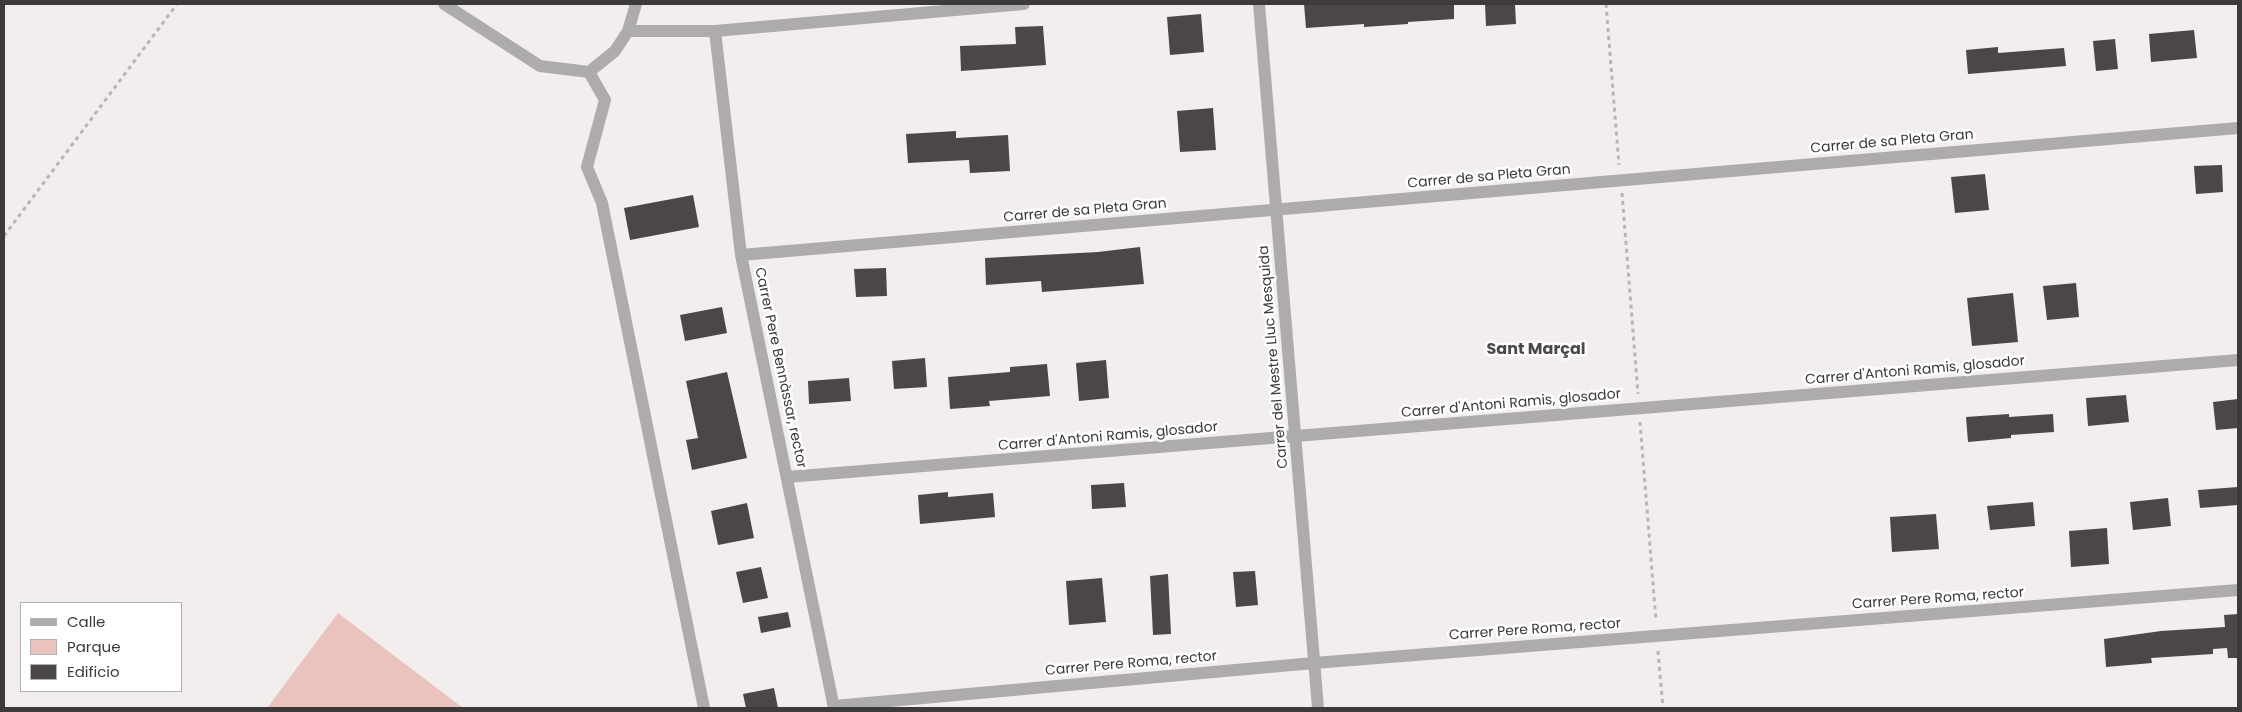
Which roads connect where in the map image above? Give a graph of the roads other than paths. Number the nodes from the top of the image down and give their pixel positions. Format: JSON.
{"nodes":[{"id":1,"x":444,"y":4,"type":"edge"},
{"id":2,"x":636,"y":4,"type":"edge"},
{"id":3,"x":1024,"y":4,"type":"edge"},
{"id":4,"x":1259,"y":4,"type":"edge"},
{"id":5,"x":715,"y":30,"type":"junction"},
{"id":6,"x":628,"y":31,"type":"junction"},
{"id":7,"x":589,"y":72,"type":"junction"},
{"id":8,"x":2238,"y":128,"type":"edge"},
{"id":9,"x":1277,"y":210,"type":"junction"},
{"id":10,"x":741,"y":255,"type":"junction"},
{"id":11,"x":2238,"y":360,"type":"edge"},
{"id":12,"x":1295,"y":437,"type":"junction"},
{"id":13,"x":787,"y":478,"type":"junction"},
{"id":14,"x":2238,"y":590,"type":"edge"},
{"id":15,"x":1314,"y":663,"type":"junction"},
{"id":16,"x":834,"y":707,"type":"edge"},
{"id":17,"x":704,"y":708,"type":"edge"},
{"id":18,"x":1318,"y":708,"type":"edge"}],
"edges":[{"from":1,"to":7,"type":"street"},
{"from":2,"to":6,"type":"street"},
{"from":3,"to":5,"type":"street"},
{"from":4,"to":9,"type":"street","name":"Carrer del Mestre Lluc Mesquida"},
{"from":5,"to":6,"type":"street"},
{"from":5,"to":10,"type":"street","name":"Carrer Pere Bennàssar, rector"},
{"from":6,"to":7,"type":"street"},
{"from":7,"to":17,"type":"street"},
{"from":8,"to":9,"type":"street","name":"Carrer de sa Pleta Gran"},
{"from":9,"to":10,"type":"street","name":"Carrer de sa Pleta Gran"},
{"from":9,"to":12,"type":"street","name":"Carrer del Mestre Lluc Mesquida"},
{"from":10,"to":13,"type":"street","name":"Carrer Pere Bennàssar, rector"},
{"from":11,"to":12,"type":"street","name":"Carrer d'Antoni Ramis, glosador"},
{"from":12,"to":13,"type":"street","name":"Carrer d'Antoni Ramis, glosador"},
{"from":12,"to":15,"type":"street","name":"Carrer del Mestre Lluc Mesquida"},
{"from":13,"to":16,"type":"street","name":"Carrer Pere Bennàssar, rector"},
{"from":14,"to":15,"type":"street","name":"Carrer Pere Roma, rector"},
{"from":15,"to":16,"type":"street","name":"Carrer Pere Roma, rector"},
{"from":15,"to":18,"type":"street","name":"Carrer del Mestre Lluc Mesquida"}]}
